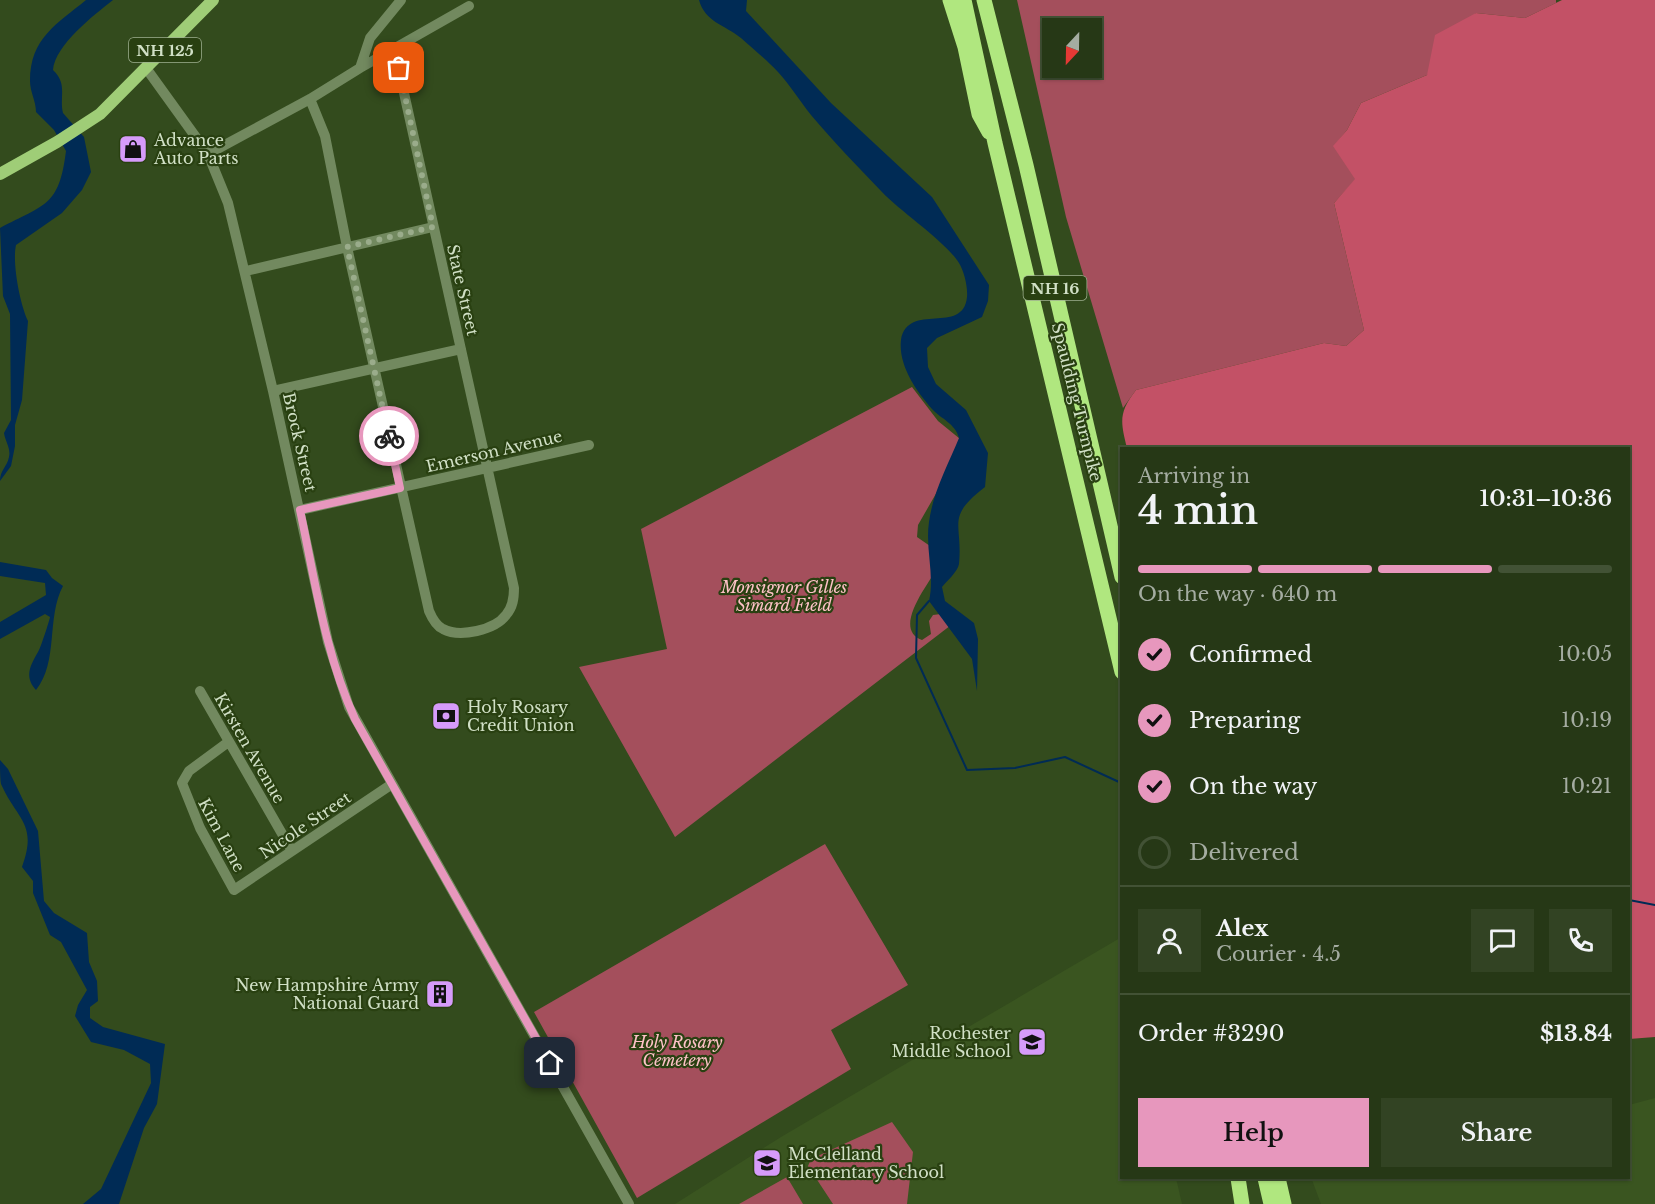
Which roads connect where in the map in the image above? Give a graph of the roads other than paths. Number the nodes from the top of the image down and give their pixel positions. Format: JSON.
{"nodes":[{"id":1,"x":213,"y":0,"type":"edge"},
{"id":2,"x":401,"y":0,"type":"edge"},
{"id":3,"x":950,"y":0,"type":"edge"},
{"id":4,"x":964,"y":0,"type":"edge"},
{"id":5,"x":984,"y":0,"type":"edge"},
{"id":6,"x":469,"y":6,"type":"dead end"},
{"id":7,"x":394,"y":48,"type":"junction"},
{"id":8,"x":146,"y":68,"type":"junction"},
{"id":9,"x":360,"y":68,"type":"junction"},
{"id":10,"x":310,"y":99,"type":"junction"},
{"id":11,"x":995,"y":142,"type":"junction"},
{"id":12,"x":207,"y":154,"type":"junction"},
{"id":13,"x":0,"y":174,"type":"edge"},
{"id":14,"x":433,"y":227,"type":"junction"},
{"id":15,"x":347,"y":247,"type":"junction"},
{"id":16,"x":246,"y":271,"type":"junction"},
{"id":17,"x":461,"y":349,"type":"junction"},
{"id":18,"x":375,"y":368,"type":"junction"},
{"id":19,"x":273,"y":391,"type":"junction"},
{"id":20,"x":589,"y":445,"type":"dead end"},
{"id":21,"x":486,"y":468,"type":"junction"},
{"id":22,"x":400,"y":488,"type":"junction"},
{"id":23,"x":300,"y":510,"type":"junction"},
{"id":24,"x":1120,"y":568,"type":"edge"},
{"id":25,"x":1120,"y":664,"type":"edge"},
{"id":26,"x":200,"y":692,"type":"dead end"},
{"id":27,"x":227,"y":743,"type":"junction"},
{"id":28,"x":392,"y":784,"type":"junction"},
{"id":29,"x":292,"y":851,"type":"junction"},
{"id":30,"x":234,"y":890,"type":"joint"},
{"id":31,"x":1238,"y":1179,"type":"edge"},
{"id":32,"x":1238,"y":1179,"type":"edge"},
{"id":33,"x":1265,"y":1179,"type":"edge"},
{"id":34,"x":1278,"y":1179,"type":"edge"},
{"id":35,"x":629,"y":1204,"type":"edge"},
{"id":36,"x":1234,"y":1204,"type":"edge"},
{"id":37,"x":1242,"y":1204,"type":"edge"},
{"id":38,"x":1271,"y":1204,"type":"edge"},
{"id":39,"x":1284,"y":1204,"type":"edge"}],
"edges":[{"from":1,"to":8,"type":"main road","number":"NH 125"},
{"from":2,"to":9,"type":"street"},
{"from":3,"to":11,"type":"highway"},
{"from":4,"to":11,"type":"highway","name":"Spaulding Turnpike","number":"NH 16"},
{"from":5,"to":24,"type":"highway","name":"Spaulding Turnpike","number":"NH 16"},
{"from":6,"to":7,"type":"street"},
{"from":7,"to":9,"type":"street"},
{"from":7,"to":14,"type":"street","name":"State Street"},
{"from":8,"to":12,"type":"street","name":"Brock Street"},
{"from":8,"to":13,"type":"main road","number":"NH 125"},
{"from":9,"to":10,"type":"street"},
{"from":10,"to":12,"type":"street"},
{"from":10,"to":15,"type":"street","name":"State Street"},
{"from":11,"to":25,"type":"highway","name":"Spaulding Turnpike","number":"NH 16"},
{"from":12,"to":16,"type":"street","name":"Brock Street"},
{"from":14,"to":15,"type":"street"},
{"from":14,"to":17,"type":"street","name":"State Street"},
{"from":15,"to":16,"type":"street"},
{"from":15,"to":18,"type":"street","name":"State Street"},
{"from":16,"to":19,"type":"street","name":"Brock Street"},
{"from":17,"to":18,"type":"street"},
{"from":17,"to":21,"type":"street","name":"State Street"},
{"from":18,"to":19,"type":"street"},
{"from":18,"to":22,"type":"street","name":"State Street"},
{"from":19,"to":23,"type":"street","name":"Brock Street"},
{"from":20,"to":21,"type":"street","name":"Emerson Avenue"},
{"from":21,"to":22,"type":"street","name":"Emerson Avenue"},
{"from":21,"to":22,"type":"street","name":"State Street"},
{"from":22,"to":23,"type":"street","name":"Emerson Avenue"},
{"from":23,"to":28,"type":"street","name":"Brock Street"},
{"from":26,"to":27,"type":"street","name":"Kirsten Avenue"},
{"from":27,"to":29,"type":"street","name":"Kirsten Avenue"},
{"from":27,"to":30,"type":"street","name":"Kim Lane"},
{"from":28,"to":29,"type":"street","name":"Nicole Street"},
{"from":28,"to":35,"type":"street","name":"Brock Street"},
{"from":29,"to":30,"type":"street","name":"Nicole Street"},
{"from":31,"to":36,"type":"highway"},
{"from":32,"to":37,"type":"highway"},
{"from":33,"to":38,"type":"highway"},
{"from":34,"to":39,"type":"highway"}]}
